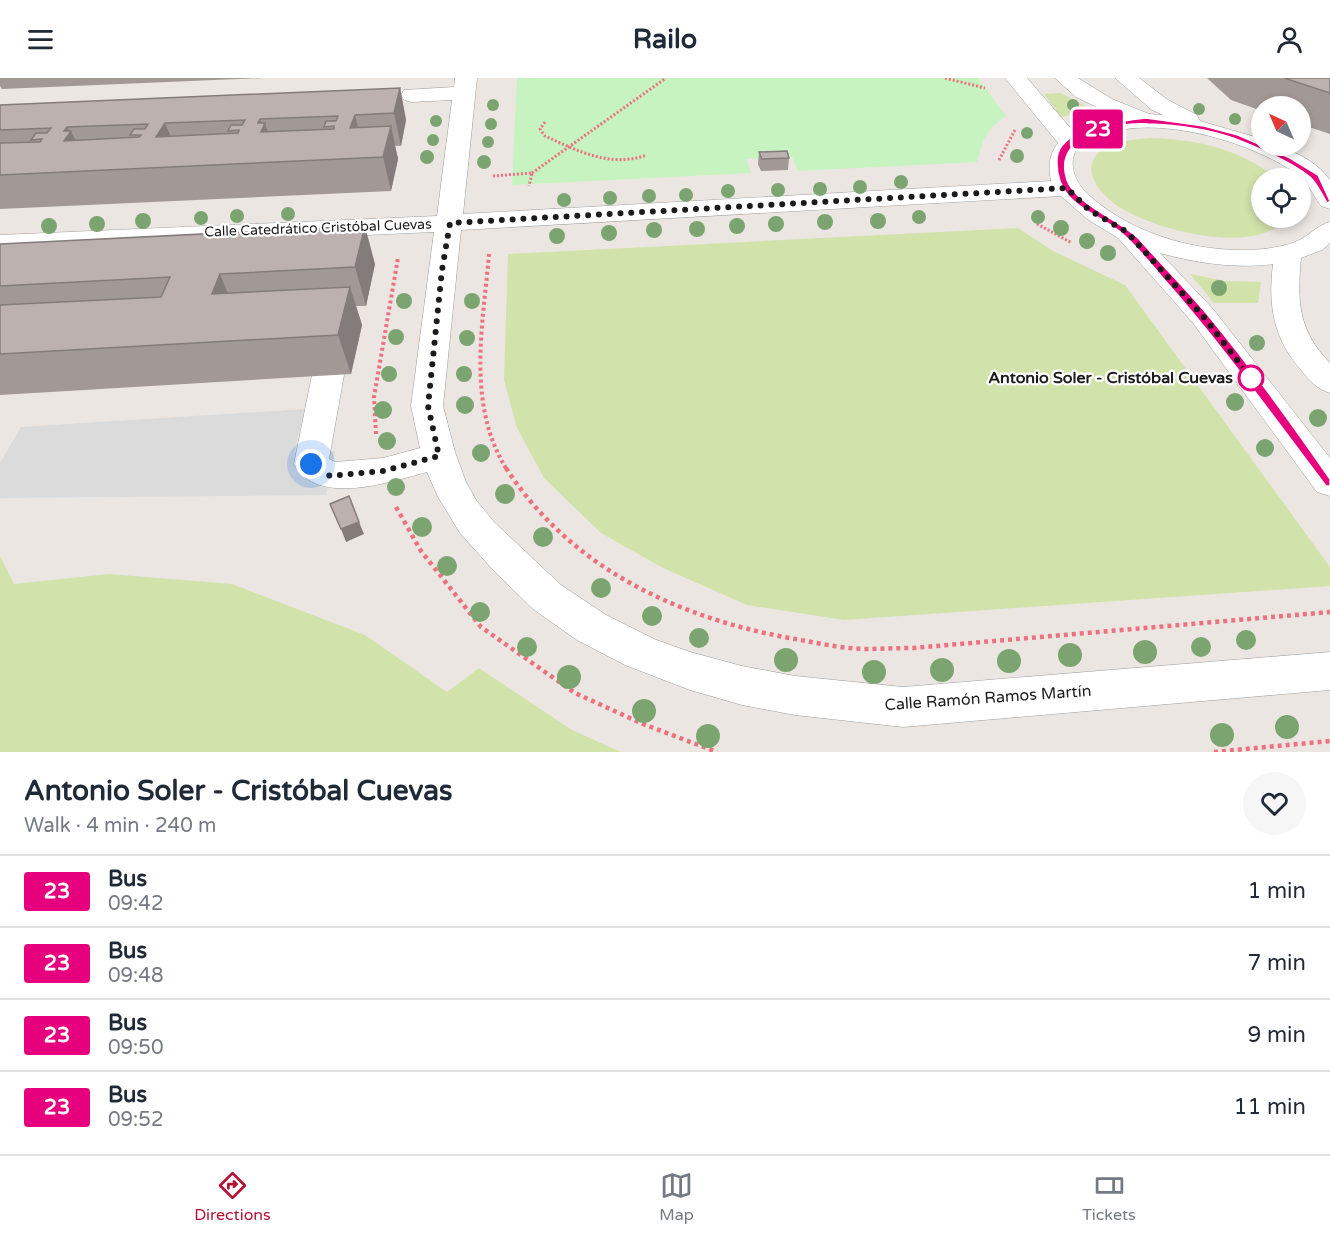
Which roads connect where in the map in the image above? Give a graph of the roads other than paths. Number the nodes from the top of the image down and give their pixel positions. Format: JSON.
{"nodes":[{"id":1,"x":1016,"y":78,"type":"edge"},
{"id":2,"x":1066,"y":78,"type":"edge"},
{"id":3,"x":1126,"y":78,"type":"edge"},
{"id":4,"x":465,"y":85,"type":"edge"},
{"id":5,"x":412,"y":95,"type":"dead end"},
{"id":6,"x":1146,"y":121,"type":"junction"},
{"id":7,"x":1204,"y":128,"type":"junction"},
{"id":8,"x":1070,"y":142,"type":"junction"},
{"id":9,"x":1323,"y":176,"type":"edge"},
{"id":10,"x":1067,"y":188,"type":"junction"},
{"id":11,"x":1330,"y":201,"type":"edge"},
{"id":12,"x":450,"y":223,"type":"junction"},
{"id":13,"x":1127,"y":232,"type":"junction"},
{"id":14,"x":0,"y":243,"type":"edge"},
{"id":15,"x":1328,"y":243,"type":"edge"},
{"id":16,"x":1288,"y":255,"type":"junction"},
{"id":17,"x":328,"y":375,"type":"dead end"},
{"id":18,"x":1330,"y":382,"type":"edge"},
{"id":19,"x":439,"y":456,"type":"junction"},
{"id":20,"x":1330,"y":483,"type":"edge"},
{"id":21,"x":1330,"y":671,"type":"edge"}],
"edges":[{"from":1,"to":8,"type":"street"},
{"from":2,"to":6,"type":"street"},
{"from":3,"to":7,"type":"street"},
{"from":4,"to":5,"type":"street"},
{"from":4,"to":12,"type":"street","name":"Calle Ramón Ramos Martín"},
{"from":6,"to":7,"type":"street"},
{"from":6,"to":8,"type":"street"},
{"from":7,"to":9,"type":"street"},
{"from":8,"to":10,"type":"street"},
{"from":9,"to":11,"type":"street"},
{"from":10,"to":12,"type":"street","name":"Calle Catedrático Cristóbal Cuevas"},
{"from":10,"to":13,"type":"street"},
{"from":12,"to":14,"type":"street","name":"Calle Catedrático Cristóbal Cuevas"},
{"from":12,"to":19,"type":"street","name":"Calle Ramón Ramos Martín"},
{"from":13,"to":16,"type":"street"},
{"from":13,"to":20,"type":"street"},
{"from":15,"to":16,"type":"street"},
{"from":16,"to":18,"type":"street"},
{"from":17,"to":19,"type":"street"},
{"from":19,"to":21,"type":"street","name":"Calle Ramón Ramos Martín"}]}
